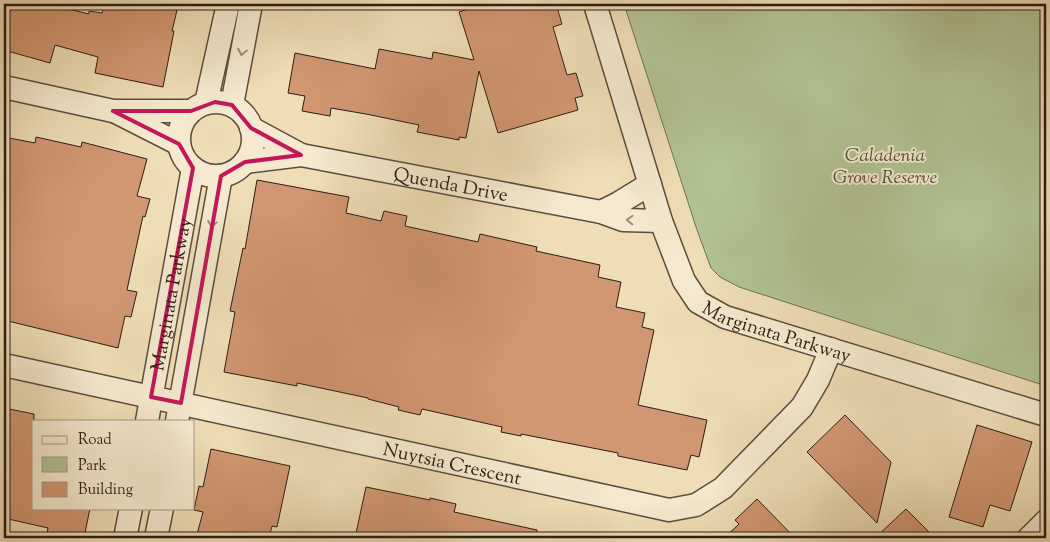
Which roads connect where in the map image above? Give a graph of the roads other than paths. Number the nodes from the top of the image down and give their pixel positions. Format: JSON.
{"nodes":[{"id":1,"x":228,"y":4,"type":"edge"},
{"id":2,"x":251,"y":4,"type":"edge"},
{"id":3,"x":596,"y":4,"type":"edge"},
{"id":4,"x":4,"y":87,"type":"edge"},
{"id":5,"x":232,"y":106,"type":"junction"},
{"id":6,"x":199,"y":107,"type":"junction"},
{"id":7,"x":113,"y":111,"type":"junction"},
{"id":8,"x":252,"y":128,"type":"junction"},
{"id":9,"x":179,"y":144,"type":"junction"},
{"id":10,"x":301,"y":155,"type":"junction"},
{"id":11,"x":245,"y":162,"type":"junction"},
{"id":12,"x":193,"y":168,"type":"junction"},
{"id":13,"x":220,"y":176,"type":"junction"},
{"id":14,"x":650,"y":184,"type":"junction"},
{"id":15,"x":601,"y":212,"type":"junction"},
{"id":16,"x":661,"y":220,"type":"junction"},
{"id":17,"x":831,"y":349,"type":"junction"},
{"id":18,"x":4,"y":365,"type":"edge"},
{"id":19,"x":152,"y":396,"type":"junction"},
{"id":20,"x":179,"y":412,"type":"edge"},
{"id":21,"x":1046,"y":415,"type":"edge"},
{"id":22,"x":147,"y":420,"type":"edge"},
{"id":23,"x":131,"y":510,"type":"edge"},
{"id":24,"x":162,"y":510,"type":"edge"},
{"id":25,"x":1046,"y":521,"type":"edge"},
{"id":26,"x":125,"y":538,"type":"edge"},
{"id":27,"x":156,"y":538,"type":"edge"},
{"id":28,"x":1029,"y":538,"type":"edge"}],
"edges":[{"from":1,"to":6,"type":"street"},
{"from":2,"to":5,"type":"street","one_way":true},
{"from":3,"to":14,"type":"street","name":"Marginata Parkway"},
{"from":4,"to":7,"type":"street"},
{"from":5,"to":6,"type":"street"},
{"from":5,"to":8,"type":"street"},
{"from":6,"to":7,"type":"street"},
{"from":6,"to":9,"type":"street"},
{"from":7,"to":9,"type":"street"},
{"from":8,"to":10,"type":"street","name":"Quenda Drive"},
{"from":8,"to":11,"type":"street"},
{"from":9,"to":12,"type":"street"},
{"from":10,"to":11,"type":"street","name":"Quenda Drive"},
{"from":10,"to":15,"type":"street","name":"Quenda Drive"},
{"from":11,"to":13,"type":"street"},
{"from":12,"to":13,"type":"street"},
{"from":12,"to":19,"type":"street","name":"Marginata Parkway"},
{"from":13,"to":20,"type":"street","name":"Marginata Parkway","one_way":true},
{"from":14,"to":15,"type":"street"},
{"from":14,"to":16,"type":"street","name":"Marginata Parkway"},
{"from":16,"to":15,"type":"street","name":"Quenda Drive","one_way":true},
{"from":16,"to":17,"type":"street","name":"Marginata Parkway"},
{"from":17,"to":20,"type":"street","name":"Nuytsia Crescent"},
{"from":17,"to":21,"type":"street","name":"Marginata Parkway"},
{"from":18,"to":19,"type":"street","name":"Nuytsia Crescent"},
{"from":19,"to":20,"type":"street","name":"Nuytsia Crescent"},
{"from":19,"to":22,"type":"street","name":"Marginata Parkway"},
{"from":23,"to":26,"type":"street"},
{"from":24,"to":27,"type":"street"},
{"from":25,"to":28,"type":"street"}]}
